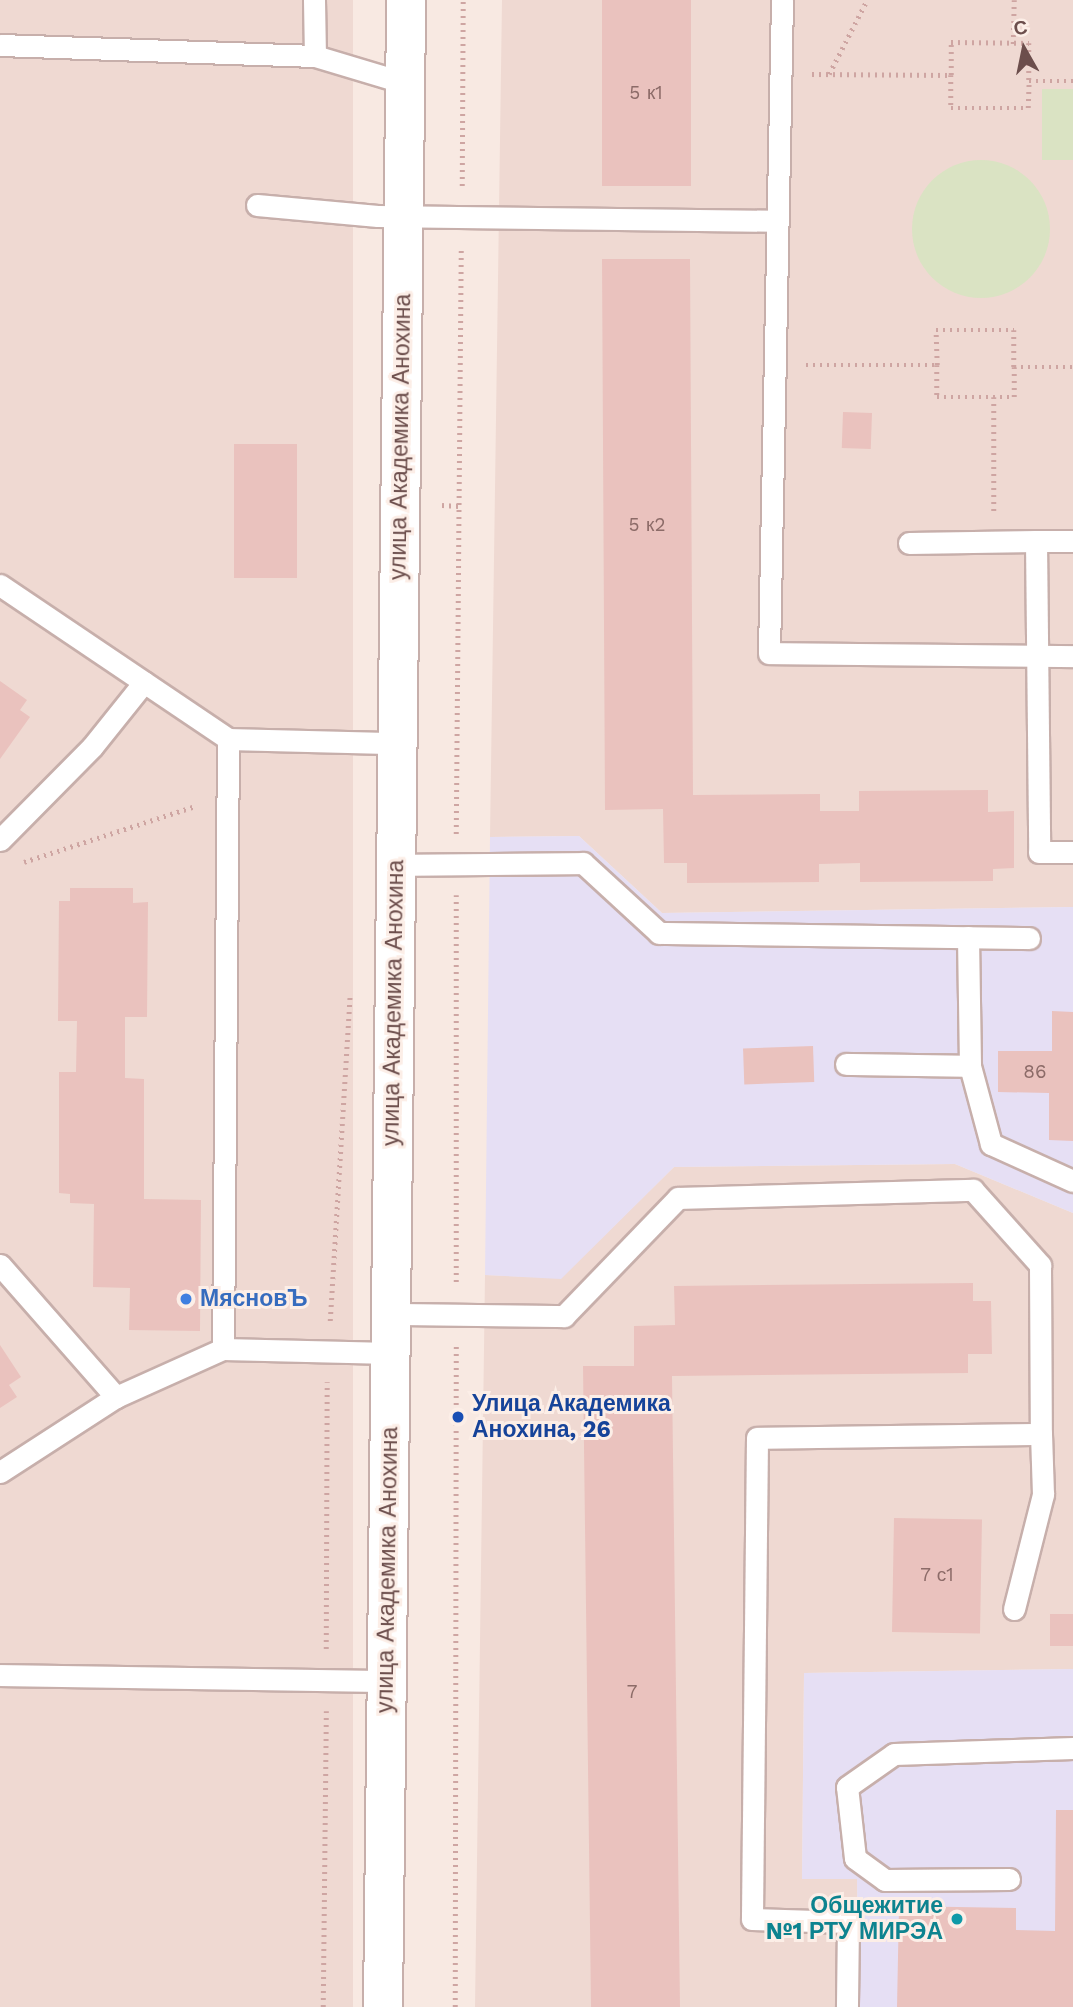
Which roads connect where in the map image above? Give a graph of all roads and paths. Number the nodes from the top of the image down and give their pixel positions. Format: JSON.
{"nodes":[{"id":1,"x":314,"y":0,"type":"edge"},
{"id":2,"x":407,"y":0,"type":"edge"},
{"id":3,"x":463,"y":0,"type":"edge"},
{"id":4,"x":782,"y":0,"type":"edge"},
{"id":5,"x":867,"y":0,"type":"edge"},
{"id":6,"x":1014,"y":0,"type":"edge"},
{"id":7,"x":1013,"y":44,"type":"junction"},
{"id":8,"x":0,"y":45,"type":"edge"},
{"id":9,"x":315,"y":56,"type":"junction"},
{"id":10,"x":780,"y":73,"type":"junction"},
{"id":11,"x":828,"y":74,"type":"junction"},
{"id":12,"x":951,"y":75,"type":"junction"},
{"id":13,"x":1029,"y":81,"type":"junction"},
{"id":14,"x":1073,"y":81,"type":"edge"},
{"id":15,"x":405,"y":83,"type":"junction"},
{"id":16,"x":257,"y":205,"type":"dead end"},
{"id":17,"x":404,"y":215,"type":"junction"},
{"id":18,"x":462,"y":216,"type":"junction"},
{"id":19,"x":775,"y":221,"type":"junction"},
{"id":20,"x":937,"y":365,"type":"junction"},
{"id":21,"x":773,"y":366,"type":"junction"},
{"id":22,"x":1014,"y":367,"type":"junction"},
{"id":23,"x":1073,"y":367,"type":"edge"},
{"id":24,"x":994,"y":397,"type":"junction"},
{"id":25,"x":994,"y":541,"type":"junction"},
{"id":26,"x":1036,"y":541,"type":"junction"},
{"id":27,"x":1073,"y":541,"type":"edge"},
{"id":28,"x":909,"y":544,"type":"dead end"},
{"id":29,"x":0,"y":585,"type":"edge"},
{"id":30,"x":1033,"y":655,"type":"junction"},
{"id":31,"x":1073,"y":656,"type":"edge"},
{"id":32,"x":144,"y":682,"type":"junction"},
{"id":33,"x":228,"y":739,"type":"junction"},
{"id":34,"x":397,"y":743,"type":"junction"},
{"id":35,"x":224,"y":795,"type":"junction"},
{"id":36,"x":0,"y":840,"type":"edge"},
{"id":37,"x":1073,"y":852,"type":"edge"},
{"id":38,"x":396,"y":864,"type":"junction"},
{"id":39,"x":456,"y":864,"type":"junction"},
{"id":40,"x":13,"y":866,"type":"dead end"},
{"id":41,"x":968,"y":937,"type":"junction"},
{"id":42,"x":1029,"y":938,"type":"dead end"},
{"id":43,"x":846,"y":1064,"type":"dead end"},
{"id":44,"x":970,"y":1066,"type":"junction"},
{"id":45,"x":1073,"y":1181,"type":"edge"},
{"id":46,"x":0,"y":1265,"type":"edge"},
{"id":47,"x":391,"y":1314,"type":"junction"},
{"id":48,"x":456,"y":1315,"type":"junction"},
{"id":49,"x":223,"y":1349,"type":"junction"},
{"id":50,"x":390,"y":1353,"type":"junction"},
{"id":51,"x":116,"y":1397,"type":"junction"},
{"id":52,"x":1041,"y":1434,"type":"junction"},
{"id":53,"x":0,"y":1472,"type":"edge"},
{"id":54,"x":1014,"y":1609,"type":"dead end"},
{"id":55,"x":0,"y":1675,"type":"edge"},
{"id":56,"x":386,"y":1681,"type":"junction"},
{"id":57,"x":1073,"y":1748,"type":"edge"},
{"id":58,"x":1009,"y":1880,"type":"dead end"},
{"id":59,"x":383,"y":2007,"type":"edge"},
{"id":60,"x":455,"y":2007,"type":"edge"},
{"id":61,"x":847,"y":2007,"type":"edge"}],
"edges":[{"from":1,"to":9,"type":"lane"},
{"from":2,"to":15,"type":"street","name":"улица Академика Анохина"},
{"from":3,"to":18,"type":"path"},
{"from":4,"to":10,"type":"lane"},
{"from":5,"to":11,"type":"path"},
{"from":6,"to":7,"type":"path"},
{"from":7,"to":12,"type":"path"},
{"from":7,"to":13,"type":"path"},
{"from":8,"to":9,"type":"lane"},
{"from":9,"to":15,"type":"lane"},
{"from":10,"to":11,"type":"path"},
{"from":10,"to":19,"type":"lane"},
{"from":11,"to":12,"type":"path"},
{"from":12,"to":13,"type":"path"},
{"from":13,"to":14,"type":"path"},
{"from":15,"to":17,"type":"street","name":"улица Академика Анохина"},
{"from":16,"to":17,"type":"lane"},
{"from":17,"to":18,"type":"lane"},
{"from":17,"to":34,"type":"street","name":"улица Академика Анохина"},
{"from":18,"to":19,"type":"lane"},
{"from":18,"to":39,"type":"path"},
{"from":19,"to":21,"type":"lane"},
{"from":20,"to":21,"type":"path"},
{"from":20,"to":22,"type":"path"},
{"from":20,"to":24,"type":"path"},
{"from":21,"to":30,"type":"lane"},
{"from":22,"to":23,"type":"path"},
{"from":22,"to":24,"type":"path"},
{"from":24,"to":25,"type":"path"},
{"from":25,"to":26,"type":"lane"},
{"from":25,"to":28,"type":"lane"},
{"from":26,"to":27,"type":"lane"},
{"from":26,"to":30,"type":"lane"},
{"from":29,"to":32,"type":"lane"},
{"from":30,"to":31,"type":"lane"},
{"from":30,"to":37,"type":"lane"},
{"from":32,"to":33,"type":"lane"},
{"from":32,"to":36,"type":"lane"},
{"from":33,"to":34,"type":"lane"},
{"from":33,"to":35,"type":"lane"},
{"from":34,"to":38,"type":"street","name":"улица Академика Анохина"},
{"from":35,"to":40,"type":"path"},
{"from":35,"to":49,"type":"lane"},
{"from":38,"to":39,"type":"lane"},
{"from":38,"to":47,"type":"street","name":"улица Академика Анохина"},
{"from":39,"to":41,"type":"lane"},
{"from":39,"to":48,"type":"path"},
{"from":41,"to":42,"type":"lane"},
{"from":41,"to":44,"type":"lane"},
{"from":43,"to":44,"type":"lane"},
{"from":44,"to":45,"type":"lane"},
{"from":46,"to":51,"type":"lane"},
{"from":47,"to":48,"type":"lane"},
{"from":47,"to":50,"type":"street","name":"улица Академика Анохина"},
{"from":48,"to":52,"type":"lane"},
{"from":48,"to":60,"type":"path"},
{"from":49,"to":50,"type":"lane"},
{"from":49,"to":51,"type":"lane"},
{"from":50,"to":56,"type":"street","name":"улица Академика Анохина"},
{"from":51,"to":53,"type":"lane"},
{"from":52,"to":54,"type":"lane"},
{"from":52,"to":61,"type":"lane"},
{"from":55,"to":56,"type":"lane"},
{"from":56,"to":59,"type":"street","name":"улица Академика Анохина"},
{"from":57,"to":58,"type":"lane"}]}
